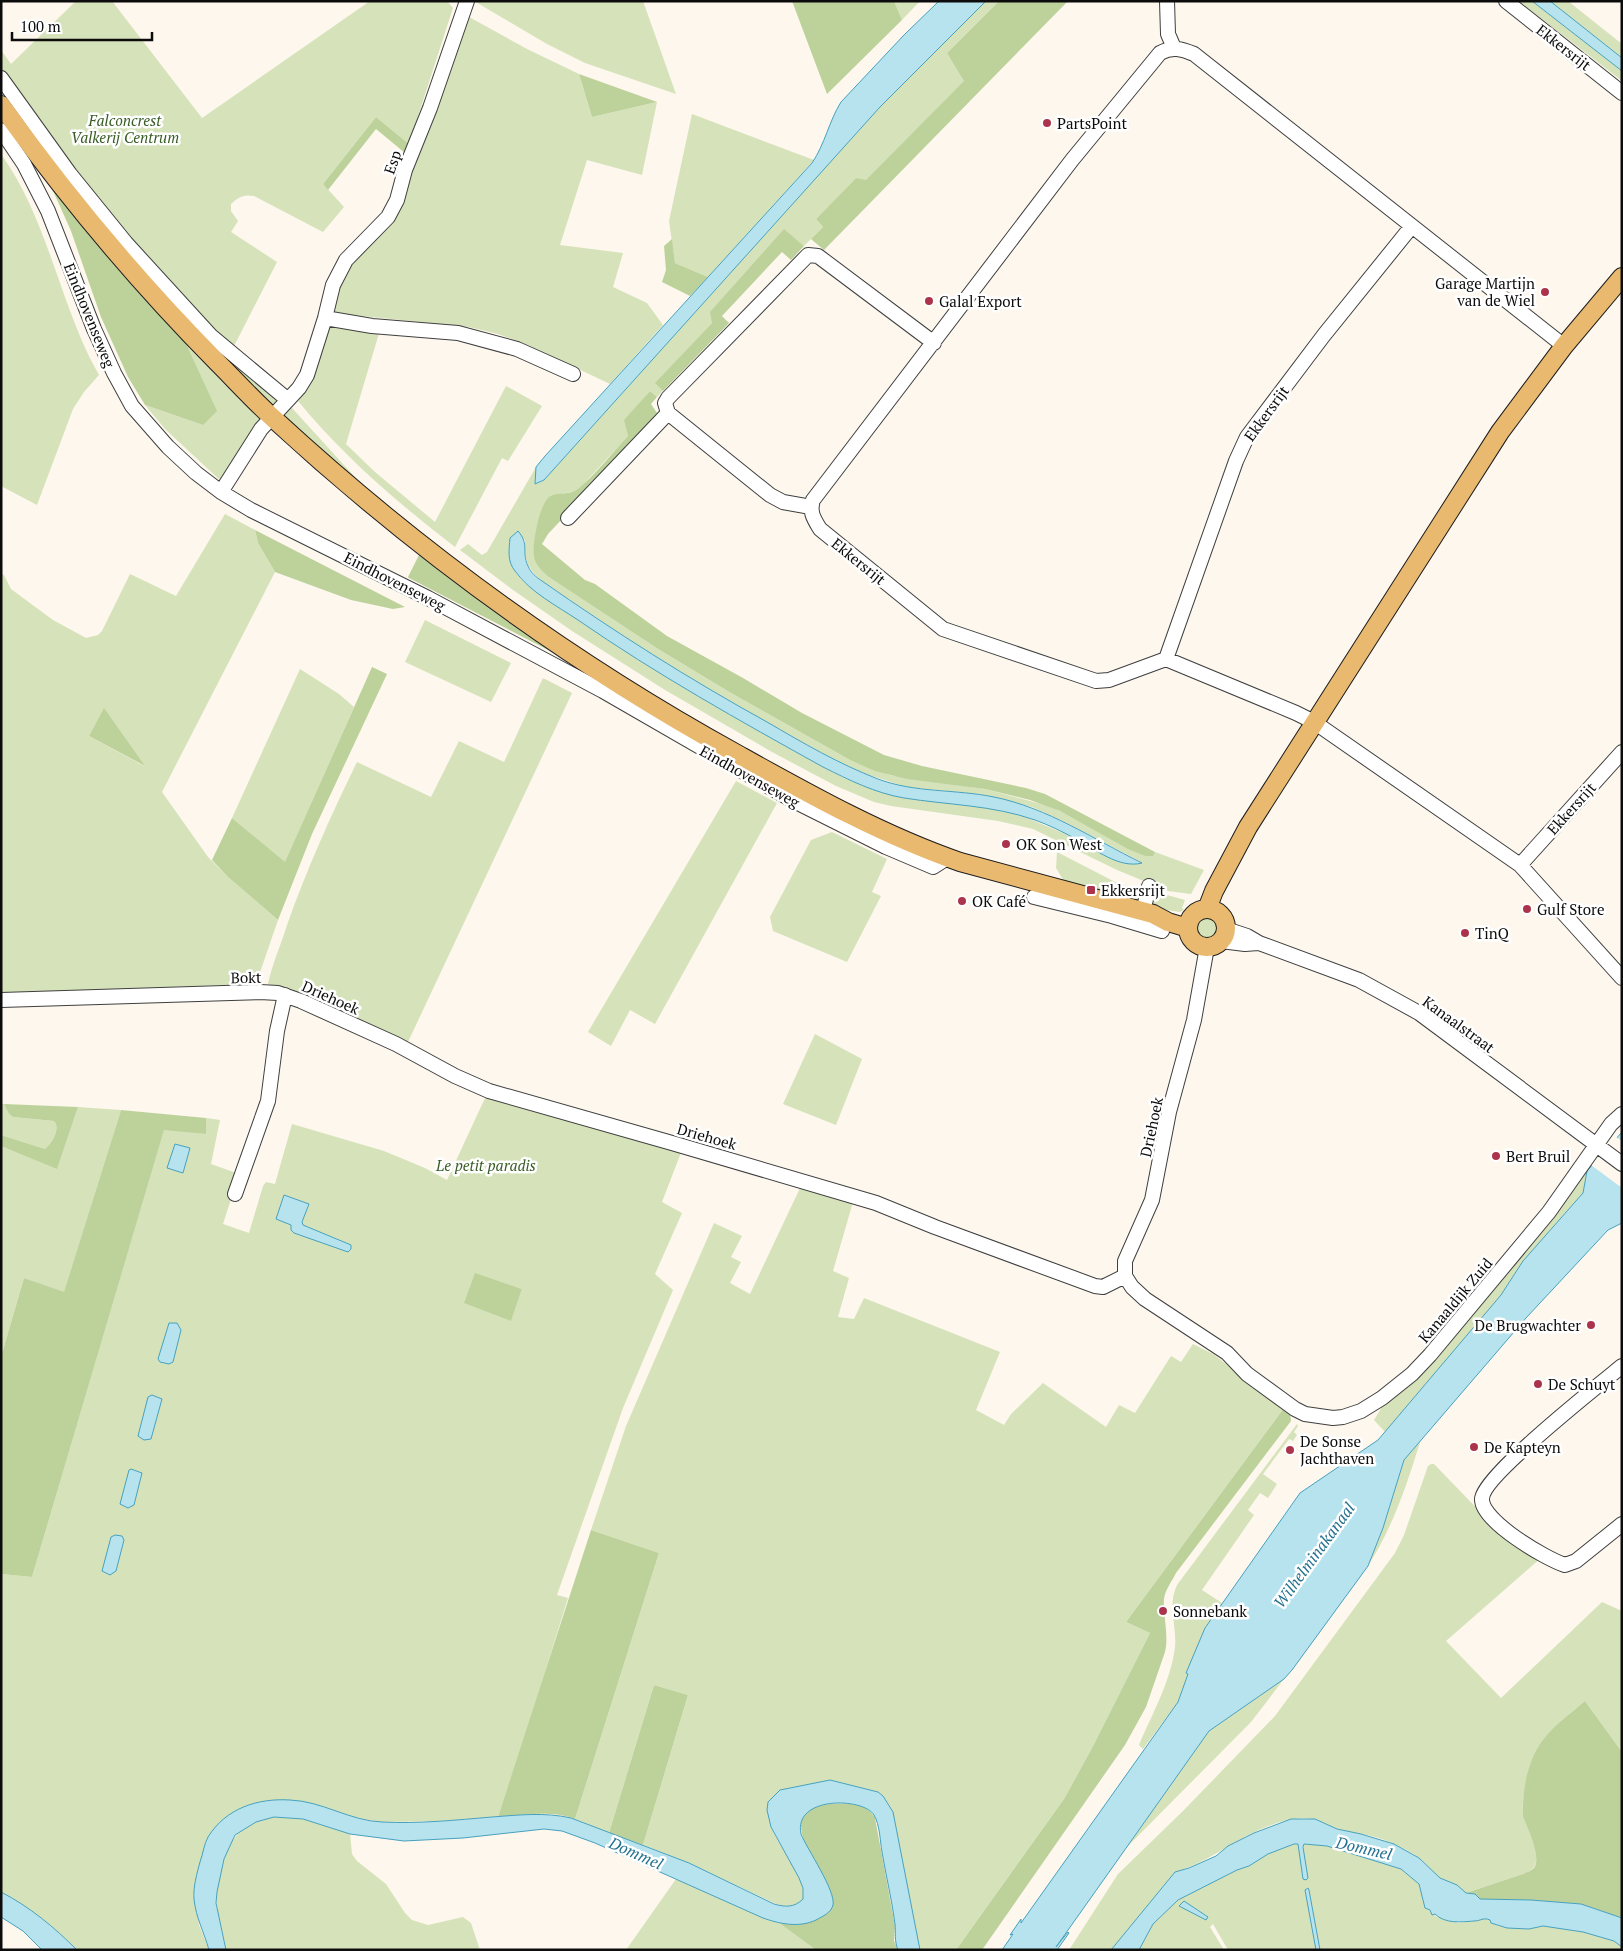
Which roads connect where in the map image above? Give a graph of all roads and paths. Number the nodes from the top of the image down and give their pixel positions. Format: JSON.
{"nodes":[{"id":1,"x":467,"y":1,"type":"edge"},
{"id":2,"x":1167,"y":1,"type":"edge"},
{"id":3,"x":1506,"y":1,"type":"edge"},
{"id":4,"x":1174,"y":48,"type":"junction"},
{"id":5,"x":1,"y":78,"type":"edge"},
{"id":6,"x":1622,"y":93,"type":"edge"},
{"id":7,"x":1,"y":104,"type":"edge"},
{"id":8,"x":1,"y":130,"type":"edge"},
{"id":9,"x":1412,"y":226,"type":"junction"},
{"id":10,"x":1622,"y":277,"type":"edge"},
{"id":11,"x":325,"y":318,"type":"junction"},
{"id":12,"x":934,"y":343,"type":"junction"},
{"id":13,"x":1564,"y":346,"type":"junction"},
{"id":14,"x":573,"y":374,"type":"dead end"},
{"id":15,"x":288,"y":400,"type":"junction"},
{"id":16,"x":668,"y":413,"type":"junction"},
{"id":17,"x":272,"y":417,"type":"junction"},
{"id":18,"x":221,"y":492,"type":"junction"},
{"id":19,"x":811,"y":507,"type":"junction"},
{"id":20,"x":568,"y":518,"type":"dead end"},
{"id":21,"x":1166,"y":659,"type":"junction"},
{"id":22,"x":1314,"y":722,"type":"junction"},
{"id":23,"x":1622,"y":752,"type":"edge"},
{"id":24,"x":947,"y":858,"type":"junction"},
{"id":25,"x":1520,"y":865,"type":"junction"},
{"id":26,"x":1149,"y":886,"type":"dead end"},
{"id":27,"x":1034,"y":897,"type":"dead end"},
{"id":28,"x":1114,"y":910,"type":"junction"},
{"id":29,"x":1148,"y":913,"type":"junction"},
{"id":30,"x":1201,"y":916,"type":"junction"},
{"id":31,"x":1162,"y":930,"type":"dead end"},
{"id":32,"x":1213,"y":940,"type":"junction"},
{"id":33,"x":1622,"y":978,"type":"edge"},
{"id":34,"x":285,"y":996,"type":"junction"},
{"id":35,"x":1,"y":1000,"type":"edge"},
{"id":36,"x":1622,"y":1114,"type":"edge"},
{"id":37,"x":1600,"y":1148,"type":"junction"},
{"id":38,"x":1622,"y":1164,"type":"edge"},
{"id":39,"x":235,"y":1194,"type":"dead end"},
{"id":40,"x":1125,"y":1276,"type":"junction"},
{"id":41,"x":1622,"y":1366,"type":"edge"},
{"id":42,"x":1622,"y":1524,"type":"edge"}],
"edges":[{"from":1,"to":11,"type":"street","name":"Esp"},
{"from":2,"to":4,"type":"street"},
{"from":3,"to":6,"type":"street","name":"Ekkersrijt"},
{"from":4,"to":9,"type":"street"},
{"from":4,"to":12,"type":"street"},
{"from":5,"to":15,"type":"street"},
{"from":7,"to":17,"type":"main road","name":"Eindhovenseweg"},
{"from":8,"to":18,"type":"street","name":"Eindhovenseweg"},
{"from":9,"to":13,"type":"street"},
{"from":9,"to":21,"type":"street","name":"Ekkersrijt"},
{"from":10,"to":13,"type":"main road"},
{"from":11,"to":14,"type":"street"},
{"from":11,"to":15,"type":"street","name":"Esp"},
{"from":12,"to":16,"type":"street"},
{"from":12,"to":19,"type":"street"},
{"from":13,"to":22,"type":"main road"},
{"from":15,"to":17,"type":"street","name":"Esp"},
{"from":16,"to":19,"type":"street"},
{"from":16,"to":20,"type":"street"},
{"from":17,"to":18,"type":"street","name":"Esp"},
{"from":17,"to":24,"type":"main road","name":"Eindhovenseweg"},
{"from":18,"to":24,"type":"street","name":"Eindhovenseweg"},
{"from":19,"to":21,"type":"street","name":"Ekkersrijt"},
{"from":21,"to":22,"type":"street"},
{"from":22,"to":25,"type":"street"},
{"from":22,"to":30,"type":"main road"},
{"from":23,"to":25,"type":"street","name":"Ekkersrijt"},
{"from":24,"to":28,"type":"main road","name":"Eindhovenseweg"},
{"from":25,"to":33,"type":"street"},
{"from":26,"to":29,"type":"street"},
{"from":27,"to":28,"type":"street","name":"Eindhovenseweg"},
{"from":28,"to":29,"type":"main road","name":"Eindhovenseweg"},
{"from":28,"to":31,"type":"street","name":"Eindhovenseweg"},
{"from":29,"to":30,"type":"main road","name":"Eindhovenseweg"},
{"from":30,"to":32,"type":"main road"},
{"from":30,"to":32,"type":"main road"},
{"from":32,"to":37,"type":"street","name":"Kanaalstraat"},
{"from":32,"to":40,"type":"street","name":"Driehoek"},
{"from":34,"to":35,"type":"street","name":"Bokt"},
{"from":34,"to":39,"type":"street"},
{"from":34,"to":40,"type":"street","name":"Driehoek"},
{"from":36,"to":37,"type":"street"},
{"from":37,"to":38,"type":"street","name":"Kanaalstraat"},
{"from":37,"to":40,"type":"street","name":"Kanaaldijk Zuid"},
{"from":41,"to":42,"type":"street"}]}
